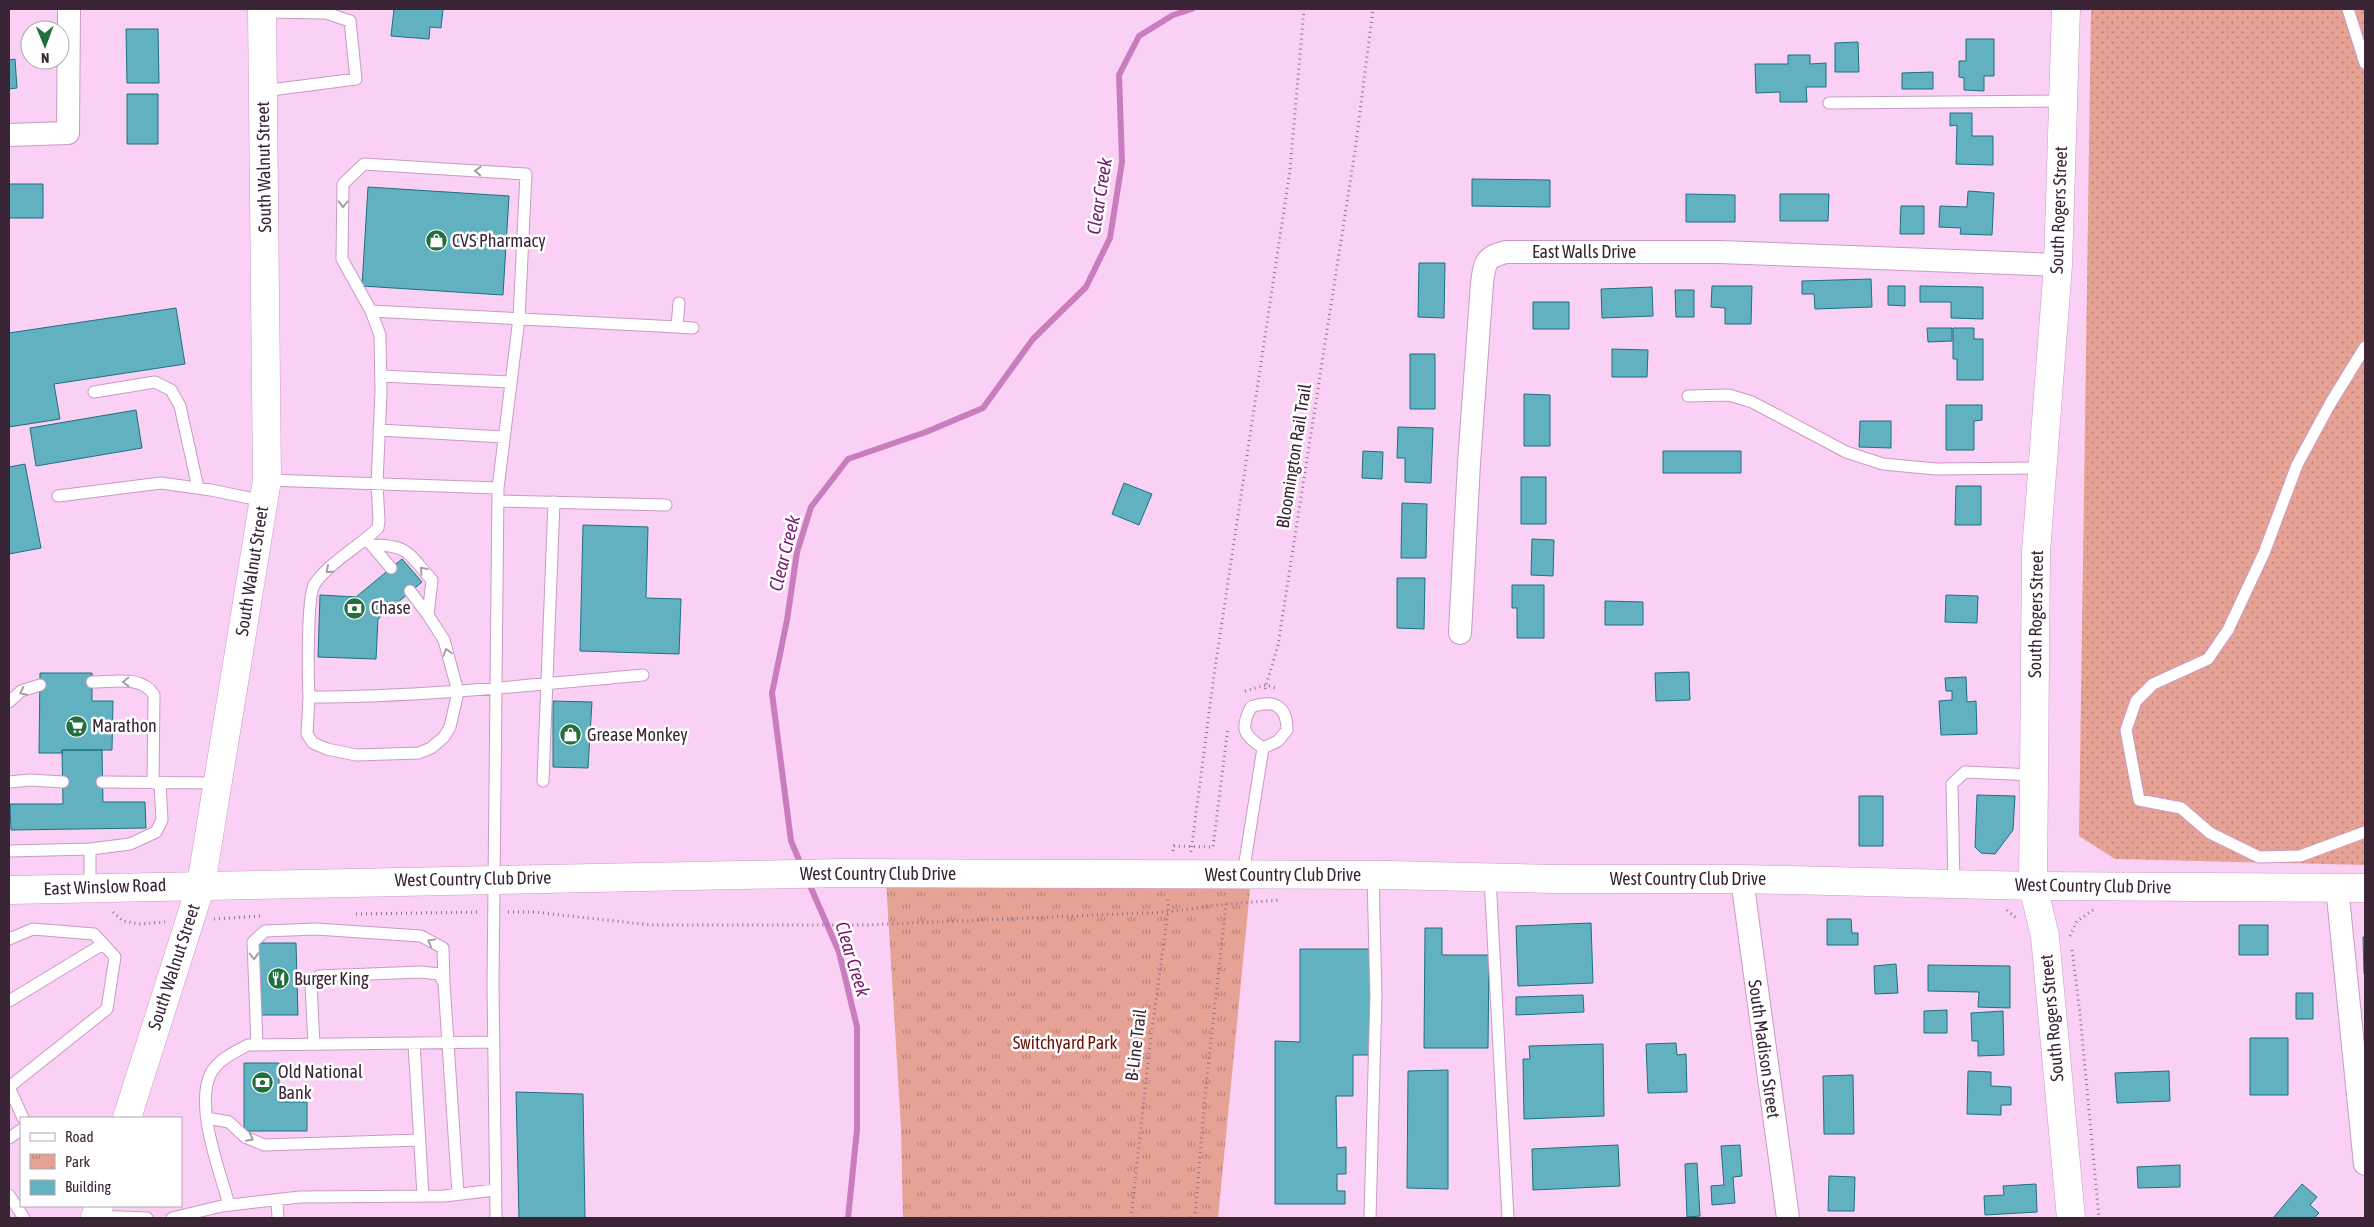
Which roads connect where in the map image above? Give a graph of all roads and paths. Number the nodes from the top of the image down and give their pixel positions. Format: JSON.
{"nodes":[{"id":1,"x":69,"y":9,"type":"edge"},
{"id":2,"x":1304,"y":9,"type":"edge"},
{"id":3,"x":1373,"y":9,"type":"edge"},
{"id":4,"x":2066,"y":9,"type":"edge"},
{"id":5,"x":2348,"y":9,"type":"edge"},
{"id":6,"x":262,"y":10,"type":"edge"},
{"id":7,"x":2365,"y":63,"type":"edge"},
{"id":8,"x":263,"y":91,"type":"junction"},
{"id":9,"x":2064,"y":101,"type":"junction"},
{"id":10,"x":1830,"y":103,"type":"dead end"},
{"id":11,"x":9,"y":135,"type":"edge"},
{"id":12,"x":2058,"y":265,"type":"junction"},
{"id":13,"x":679,"y":303,"type":"dead end"},
{"id":14,"x":371,"y":311,"type":"junction"},
{"id":15,"x":519,"y":318,"type":"junction"},
{"id":16,"x":677,"y":327,"type":"junction"},
{"id":17,"x":693,"y":328,"type":"dead end"},
{"id":18,"x":2365,"y":348,"type":"edge"},
{"id":19,"x":381,"y":376,"type":"junction"},
{"id":20,"x":511,"y":382,"type":"junction"},
{"id":21,"x":94,"y":392,"type":"dead end"},
{"id":22,"x":1688,"y":396,"type":"dead end"},
{"id":23,"x":380,"y":430,"type":"junction"},
{"id":24,"x":504,"y":437,"type":"junction"},
{"id":25,"x":2042,"y":468,"type":"junction"},
{"id":26,"x":377,"y":484,"type":"junction"},
{"id":27,"x":198,"y":488,"type":"junction"},
{"id":28,"x":498,"y":488,"type":"junction"},
{"id":29,"x":265,"y":491,"type":"junction"},
{"id":30,"x":58,"y":496,"type":"dead end"},
{"id":31,"x":498,"y":501,"type":"junction"},
{"id":32,"x":554,"y":502,"type":"junction"},
{"id":33,"x":666,"y":505,"type":"dead end"},
{"id":34,"x":369,"y":542,"type":"junction"},
{"id":35,"x":391,"y":568,"type":"dead end"},
{"id":36,"x":410,"y":591,"type":"dead end"},
{"id":37,"x":428,"y":614,"type":"junction"},
{"id":38,"x":1460,"y":633,"type":"dead end"},
{"id":39,"x":643,"y":675,"type":"dead end"},
{"id":40,"x":92,"y":682,"type":"dead end"},
{"id":41,"x":547,"y":684,"type":"junction"},
{"id":42,"x":40,"y":685,"type":"dead end"},
{"id":43,"x":497,"y":689,"type":"junction"},
{"id":44,"x":458,"y":692,"type":"junction"},
{"id":45,"x":1242,"y":694,"type":"dead end"},
{"id":46,"x":309,"y":697,"type":"junction"},
{"id":47,"x":9,"y":702,"type":"edge"},
{"id":48,"x":1228,"y":723,"type":"dead end"},
{"id":49,"x":1263,"y":748,"type":"dead end"},
{"id":50,"x":2034,"y":775,"type":"junction"},
{"id":51,"x":543,"y":781,"type":"dead end"},
{"id":52,"x":9,"y":782,"type":"edge"},
{"id":53,"x":63,"y":782,"type":"dead end"},
{"id":54,"x":102,"y":782,"type":"dead end"},
{"id":55,"x":217,"y":782,"type":"junction"},
{"id":56,"x":156,"y":783,"type":"junction"},
{"id":57,"x":2365,"y":832,"type":"edge"},
{"id":58,"x":1174,"y":846,"type":"dead end"},
{"id":59,"x":1190,"y":847,"type":"junction"},
{"id":60,"x":90,"y":849,"type":"junction"},
{"id":61,"x":9,"y":851,"type":"edge"},
{"id":62,"x":1243,"y":874,"type":"junction"},
{"id":63,"x":1180,"y":875,"type":"junction"},
{"id":64,"x":1373,"y":875,"type":"junction"},
{"id":65,"x":1490,"y":878,"type":"junction"},
{"id":66,"x":495,"y":879,"type":"junction"},
{"id":67,"x":1742,"y":879,"type":"junction"},
{"id":68,"x":1954,"y":884,"type":"junction"},
{"id":69,"x":201,"y":885,"type":"junction"},
{"id":70,"x":2033,"y":886,"type":"junction"},
{"id":71,"x":2337,"y":887,"type":"junction"},
{"id":72,"x":90,"y":888,"type":"junction"},
{"id":73,"x":2365,"y":888,"type":"edge"},
{"id":74,"x":9,"y":890,"type":"edge"},
{"id":75,"x":1226,"y":904,"type":"dead end"},
{"id":76,"x":2097,"y":908,"type":"dead end"},
{"id":77,"x":868,"y":925,"type":"dead end"},
{"id":78,"x":753,"y":927,"type":"dead end"},
{"id":79,"x":9,"y":939,"type":"edge"},
{"id":80,"x":103,"y":944,"type":"junction"},
{"id":81,"x":444,"y":983,"type":"junction"},
{"id":82,"x":9,"y":1001,"type":"edge"},
{"id":83,"x":494,"y":1042,"type":"junction"},
{"id":84,"x":414,"y":1043,"type":"junction"},
{"id":85,"x":447,"y":1043,"type":"junction"},
{"id":86,"x":314,"y":1044,"type":"junction"},
{"id":87,"x":256,"y":1045,"type":"junction"},
{"id":88,"x":9,"y":1087,"type":"edge"},
{"id":89,"x":23,"y":1117,"type":"edge"},
{"id":90,"x":127,"y":1117,"type":"edge"},
{"id":91,"x":207,"y":1118,"type":"junction"},
{"id":92,"x":20,"y":1131,"type":"edge"},
{"id":93,"x":9,"y":1138,"type":"edge"},
{"id":94,"x":420,"y":1140,"type":"junction"},
{"id":95,"x":2365,"y":1164,"type":"edge"},
{"id":96,"x":495,"y":1190,"type":"junction"},
{"id":97,"x":458,"y":1194,"type":"junction"},
{"id":98,"x":9,"y":1195,"type":"edge"},
{"id":99,"x":423,"y":1196,"type":"junction"},
{"id":100,"x":277,"y":1200,"type":"junction"},
{"id":101,"x":229,"y":1205,"type":"junction"},
{"id":102,"x":97,"y":1213,"type":"edge"},
{"id":103,"x":24,"y":1218,"type":"edge"},
{"id":104,"x":147,"y":1218,"type":"edge"},
{"id":105,"x":172,"y":1218,"type":"edge"},
{"id":106,"x":278,"y":1218,"type":"edge"},
{"id":107,"x":496,"y":1218,"type":"edge"},
{"id":108,"x":1131,"y":1218,"type":"edge"},
{"id":109,"x":1195,"y":1218,"type":"edge"},
{"id":110,"x":1370,"y":1218,"type":"edge"},
{"id":111,"x":1508,"y":1218,"type":"edge"},
{"id":112,"x":1788,"y":1218,"type":"edge"},
{"id":113,"x":2071,"y":1218,"type":"edge"},
{"id":114,"x":2099,"y":1218,"type":"edge"}],
"edges":[{"from":1,"to":11,"type":"street"},
{"from":2,"to":59,"type":"path","name":"B-Line Trail"},
{"from":3,"to":45,"type":"path","name":"Bloomington Rail Trail"},
{"from":4,"to":9,"type":"main road","name":"South Rogers Street"},
{"from":5,"to":7,"type":"lane"},
{"from":6,"to":8,"type":"main road","name":"South Walnut Street"},
{"from":6,"to":8,"type":"lane"},
{"from":8,"to":29,"type":"main road","name":"South Walnut Street"},
{"from":9,"to":10,"type":"lane"},
{"from":9,"to":12,"type":"main road","name":"South Rogers Street"},
{"from":12,"to":25,"type":"main road","name":"South Rogers Street"},
{"from":12,"to":38,"type":"street","name":"East Walls Drive"},
{"from":13,"to":16,"type":"lane"},
{"from":14,"to":15,"type":"lane"},
{"from":15,"to":14,"type":"lane","one_way":true},
{"from":14,"to":19,"type":"lane"},
{"from":15,"to":16,"type":"lane"},
{"from":15,"to":20,"type":"lane"},
{"from":16,"to":17,"type":"lane"},
{"from":18,"to":57,"type":"lane"},
{"from":19,"to":20,"type":"lane"},
{"from":19,"to":23,"type":"lane"},
{"from":20,"to":24,"type":"lane"},
{"from":21,"to":27,"type":"lane"},
{"from":22,"to":25,"type":"lane"},
{"from":23,"to":24,"type":"lane"},
{"from":23,"to":26,"type":"lane"},
{"from":24,"to":28,"type":"lane"},
{"from":25,"to":50,"type":"main road","name":"South Rogers Street"},
{"from":26,"to":28,"type":"lane"},
{"from":26,"to":29,"type":"lane"},
{"from":26,"to":34,"type":"lane"},
{"from":27,"to":29,"type":"lane"},
{"from":27,"to":30,"type":"lane"},
{"from":28,"to":31,"type":"lane"},
{"from":29,"to":55,"type":"main road","name":"South Walnut Street"},
{"from":31,"to":32,"type":"lane"},
{"from":31,"to":43,"type":"lane"},
{"from":32,"to":33,"type":"lane"},
{"from":32,"to":41,"type":"lane"},
{"from":34,"to":35,"type":"lane"},
{"from":37,"to":34,"type":"lane","one_way":true},
{"from":34,"to":46,"type":"lane","one_way":true},
{"from":36,"to":37,"type":"lane"},
{"from":44,"to":37,"type":"lane","one_way":true},
{"from":39,"to":41,"type":"lane"},
{"from":56,"to":40,"type":"lane","one_way":true},
{"from":41,"to":43,"type":"lane"},
{"from":41,"to":51,"type":"lane"},
{"from":42,"to":47,"type":"lane","one_way":true},
{"from":43,"to":44,"type":"lane"},
{"from":43,"to":66,"type":"lane"},
{"from":44,"to":46,"type":"lane"},
{"from":44,"to":46,"type":"lane"},
{"from":48,"to":59,"type":"path"},
{"from":49,"to":62,"type":"lane"},
{"from":50,"to":68,"type":"lane"},
{"from":50,"to":70,"type":"main road","name":"South Rogers Street"},
{"from":52,"to":53,"type":"lane"},
{"from":54,"to":56,"type":"lane"},
{"from":55,"to":56,"type":"lane"},
{"from":55,"to":69,"type":"main road","name":"South Walnut Street"},
{"from":56,"to":60,"type":"lane"},
{"from":58,"to":59,"type":"path"},
{"from":59,"to":63,"type":"path","name":"B-Line Trail"},
{"from":60,"to":61,"type":"lane"},
{"from":60,"to":72,"type":"lane"},
{"from":62,"to":63,"type":"main road","name":"West Country Club Drive"},
{"from":62,"to":64,"type":"main road","name":"West Country Club Drive"},
{"from":63,"to":66,"type":"main road","name":"West Country Club Drive"},
{"from":63,"to":108,"type":"path","name":"B-Line Trail"},
{"from":64,"to":65,"type":"main road","name":"West Country Club Drive"},
{"from":64,"to":110,"type":"lane"},
{"from":65,"to":67,"type":"main road","name":"West Country Club Drive"},
{"from":65,"to":111,"type":"lane"},
{"from":66,"to":69,"type":"main road","name":"West Country Club Drive"},
{"from":66,"to":83,"type":"lane"},
{"from":67,"to":68,"type":"main road","name":"West Country Club Drive"},
{"from":67,"to":112,"type":"street","name":"South Madison Street"},
{"from":68,"to":70,"type":"main road","name":"West Country Club Drive"},
{"from":69,"to":72,"type":"main road","name":"East Winslow Road"},
{"from":69,"to":90,"type":"main road","name":"South Walnut Street"},
{"from":70,"to":71,"type":"main road","name":"West Country Club Drive"},
{"from":70,"to":113,"type":"main road","name":"South Rogers Street"},
{"from":71,"to":73,"type":"main road","name":"West Country Club Drive"},
{"from":71,"to":95,"type":"street"},
{"from":72,"to":74,"type":"main road","name":"East Winslow Road"},
{"from":75,"to":109,"type":"path"},
{"from":76,"to":114,"type":"path"},
{"from":77,"to":78,"type":"path"},
{"from":79,"to":80,"type":"lane"},
{"from":80,"to":82,"type":"lane"},
{"from":80,"to":88,"type":"lane"},
{"from":81,"to":85,"type":"lane"},
{"from":81,"to":86,"type":"lane"},
{"from":81,"to":87,"type":"lane","one_way":true},
{"from":83,"to":85,"type":"lane"},
{"from":83,"to":96,"type":"lane"},
{"from":84,"to":85,"type":"lane"},
{"from":84,"to":86,"type":"lane"},
{"from":84,"to":94,"type":"lane"},
{"from":85,"to":97,"type":"lane"},
{"from":86,"to":87,"type":"lane"},
{"from":87,"to":91,"type":"lane"},
{"from":88,"to":89,"type":"lane"},
{"from":91,"to":94,"type":"lane","one_way":true},
{"from":91,"to":101,"type":"lane"},
{"from":92,"to":93,"type":"lane"},
{"from":94,"to":99,"type":"lane"},
{"from":96,"to":97,"type":"lane"},
{"from":96,"to":107,"type":"lane"},
{"from":97,"to":99,"type":"lane"},
{"from":98,"to":103,"type":"lane"},
{"from":99,"to":100,"type":"lane"},
{"from":100,"to":101,"type":"lane"},
{"from":100,"to":106,"type":"lane"},
{"from":101,"to":105,"type":"lane"},
{"from":102,"to":104,"type":"lane"}]}
